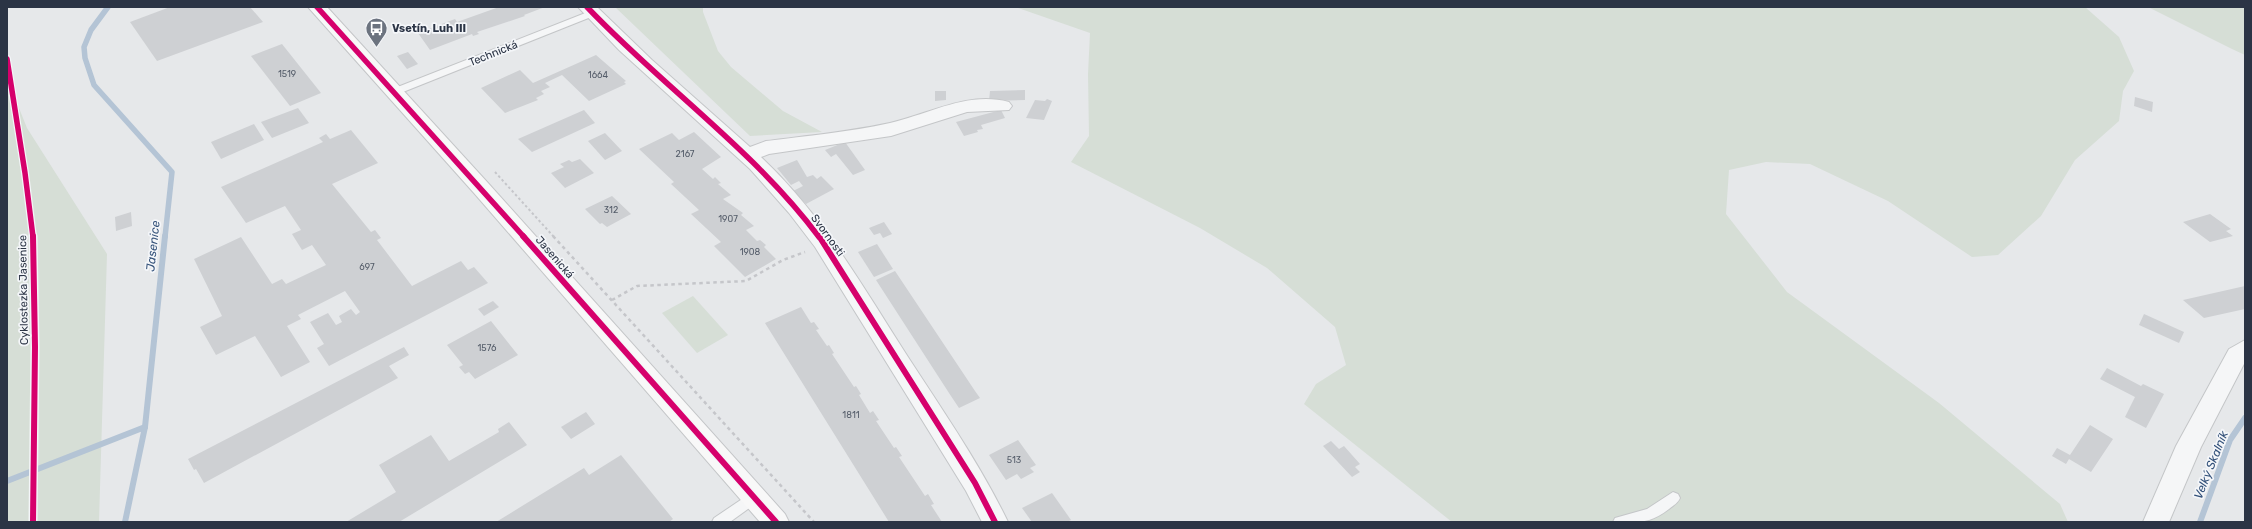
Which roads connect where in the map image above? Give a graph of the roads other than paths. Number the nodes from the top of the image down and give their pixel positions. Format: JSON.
{"nodes":[{"id":1,"x":317,"y":7,"type":"edge"},
{"id":2,"x":590,"y":10,"type":"edge"},
{"id":3,"x":394,"y":92,"type":"junction"},
{"id":4,"x":1002,"y":106,"type":"dead end"},
{"id":5,"x":747,"y":155,"type":"junction"},
{"id":6,"x":2245,"y":350,"type":"edge"},
{"id":7,"x":754,"y":497,"type":"junction"},
{"id":8,"x":1673,"y":498,"type":"dead end"},
{"id":9,"x":719,"y":522,"type":"edge"},
{"id":10,"x":776,"y":522,"type":"edge"},
{"id":11,"x":995,"y":522,"type":"edge"},
{"id":12,"x":1620,"y":522,"type":"edge"},
{"id":13,"x":2156,"y":522,"type":"edge"}],
"edges":[{"from":1,"to":3,"type":"street","name":"Jasenická"},
{"from":2,"to":3,"type":"lane","name":"Technická"},
{"from":2,"to":5,"type":"street","name":"Svornosti"},
{"from":3,"to":7,"type":"street","name":"Jasenická"},
{"from":4,"to":5,"type":"street"},
{"from":5,"to":11,"type":"street","name":"Svornosti"},
{"from":6,"to":13,"type":"street"},
{"from":7,"to":9,"type":"lane"},
{"from":7,"to":10,"type":"street","name":"Jasenická"},
{"from":8,"to":12,"type":"lane"}]}
